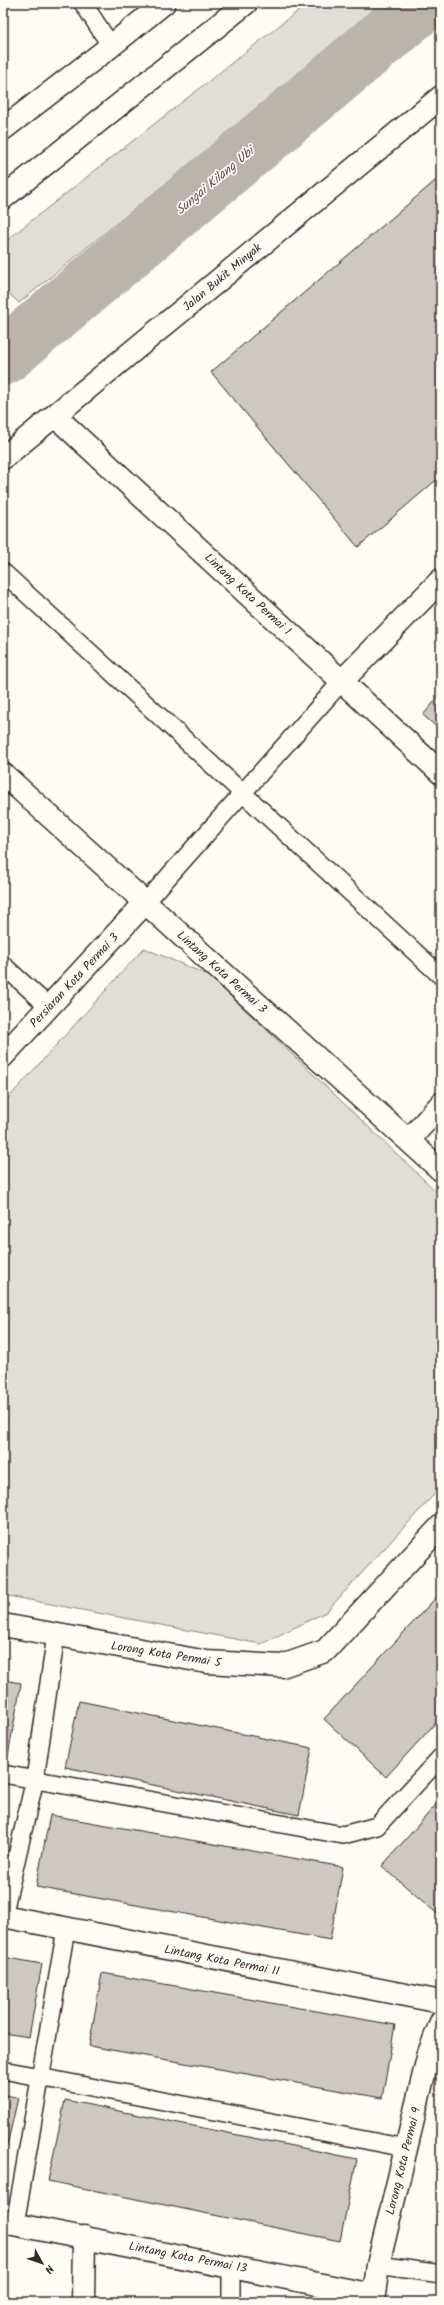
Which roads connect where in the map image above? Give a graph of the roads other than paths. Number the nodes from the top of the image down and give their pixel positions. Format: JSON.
{"nodes":[{"id":1,"x":82,"y":3,"type":"edge"},
{"id":2,"x":164,"y":3,"type":"edge"},
{"id":3,"x":246,"y":3,"type":"edge"},
{"id":4,"x":111,"y":46,"type":"junction"},
{"id":5,"x":441,"y":97,"type":"edge"},
{"id":6,"x":3,"y":129,"type":"edge"},
{"id":7,"x":3,"y":198,"type":"edge"},
{"id":8,"x":55,"y":416,"type":"junction"},
{"id":9,"x":3,"y":458,"type":"edge"},
{"id":10,"x":3,"y":572,"type":"edge"},
{"id":11,"x":441,"y":580,"type":"edge"},
{"id":12,"x":342,"y":682,"type":"junction"},
{"id":13,"x":441,"y":773,"type":"edge"},
{"id":14,"x":3,"y":774,"type":"edge"},
{"id":15,"x":243,"y":793,"type":"junction"},
{"id":16,"x":145,"y":903,"type":"junction"},
{"id":17,"x":3,"y":965,"type":"edge"},
{"id":18,"x":441,"y":976,"type":"edge"},
{"id":19,"x":49,"y":1007,"type":"junction"},
{"id":20,"x":3,"y":1056,"type":"edge"},
{"id":21,"x":441,"y":1104,"type":"edge"},
{"id":22,"x":409,"y":1140,"type":"junction"},
{"id":23,"x":441,"y":1170,"type":"edge"},
{"id":24,"x":441,"y":1526,"type":"edge"},
{"id":25,"x":3,"y":1625,"type":"edge"},
{"id":26,"x":56,"y":1635,"type":"junction"},
{"id":27,"x":441,"y":1757,"type":"edge"},
{"id":28,"x":3,"y":1774,"type":"edge"},
{"id":29,"x":35,"y":1779,"type":"junction"},
{"id":30,"x":3,"y":1916,"type":"edge"},
{"id":31,"x":66,"y":1929,"type":"junction"},
{"id":32,"x":441,"y":2002,"type":"edge"},
{"id":33,"x":441,"y":2022,"type":"edge"},
{"id":34,"x":3,"y":2070,"type":"edge"},
{"id":35,"x":41,"y":2077,"type":"junction"},
{"id":36,"x":406,"y":2148,"type":"junction"},
{"id":37,"x":9,"y":2223,"type":"edge"},
{"id":38,"x":84,"y":2237,"type":"junction"},
{"id":39,"x":231,"y":2265,"type":"junction"},
{"id":40,"x":378,"y":2265,"type":"junction"},
{"id":41,"x":441,"y":2274,"type":"edge"},
{"id":42,"x":373,"y":2298,"type":"edge"},
{"id":43,"x":83,"y":2302,"type":"edge"},
{"id":44,"x":231,"y":2302,"type":"edge"}],
"edges":[{"from":1,"to":4,"type":"lane"},
{"from":2,"to":4,"type":"street"},
{"from":3,"to":7,"type":"street"},
{"from":4,"to":6,"type":"street"},
{"from":5,"to":8,"type":"street","name":"Jalan Bukit Minyak"},
{"from":8,"to":9,"type":"street","name":"Jalan Bukit Minyak"},
{"from":8,"to":12,"type":"street","name":"Lintang Kota Permai 1"},
{"from":10,"to":15,"type":"lane"},
{"from":11,"to":12,"type":"street"},
{"from":12,"to":13,"type":"street","name":"Lintang Kota Permai 1"},
{"from":12,"to":15,"type":"lane"},
{"from":14,"to":16,"type":"street","name":"Lintang Kota Permai 3"},
{"from":15,"to":16,"type":"lane"},
{"from":15,"to":18,"type":"lane"},
{"from":16,"to":19,"type":"street","name":"Persiaran Kota Permai 3"},
{"from":16,"to":22,"type":"street","name":"Lintang Kota Permai 3"},
{"from":17,"to":19,"type":"lane"},
{"from":19,"to":20,"type":"street","name":"Persiaran Kota Permai 3"},
{"from":21,"to":22,"type":"street"},
{"from":22,"to":23,"type":"street","name":"Lintang Kota Permai 3"},
{"from":24,"to":26,"type":"street","name":"Lorong Kota Permai 5"},
{"from":25,"to":26,"type":"street","name":"Lorong Kota Permai 5"},
{"from":26,"to":29,"type":"lane"},
{"from":27,"to":29,"type":"lane"},
{"from":28,"to":29,"type":"lane"},
{"from":29,"to":30,"type":"lane"},
{"from":30,"to":31,"type":"street","name":"Lintang Kota Permai 11"},
{"from":31,"to":32,"type":"street","name":"Lintang Kota Permai 11"},
{"from":31,"to":35,"type":"lane"},
{"from":33,"to":36,"type":"street","name":"Lorong Kota Permai 9"},
{"from":34,"to":35,"type":"lane"},
{"from":35,"to":36,"type":"lane"},
{"from":35,"to":37,"type":"lane"},
{"from":36,"to":40,"type":"street","name":"Lorong Kota Permai 9"},
{"from":37,"to":38,"type":"street","name":"Lintang Kota Permai 13"},
{"from":38,"to":39,"type":"street","name":"Lintang Kota Permai 13"},
{"from":38,"to":43,"type":"street"},
{"from":39,"to":42,"type":"street","name":"Lintang Kota Permai 13"},
{"from":39,"to":44,"type":"lane"},
{"from":40,"to":41,"type":"lane"},
{"from":40,"to":42,"type":"street","name":"Lorong Kota Permai 9"}]}
